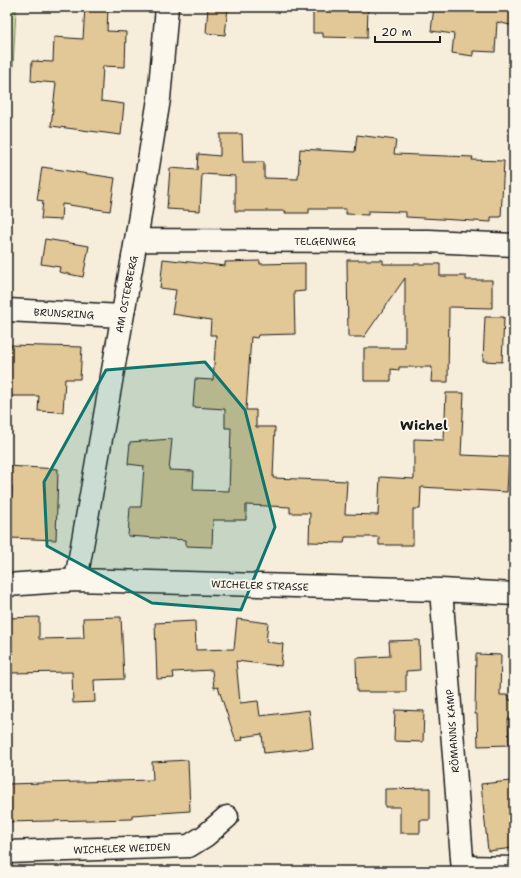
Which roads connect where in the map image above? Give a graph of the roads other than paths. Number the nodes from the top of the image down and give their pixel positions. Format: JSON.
{"nodes":[{"id":1,"x":167,"y":7,"type":"edge"},
{"id":2,"x":136,"y":240,"type":"junction"},
{"id":3,"x":514,"y":245,"type":"edge"},
{"id":4,"x":7,"y":310,"type":"edge"},
{"id":5,"x":122,"y":316,"type":"junction"},
{"id":6,"x":76,"y":580,"type":"junction"},
{"id":7,"x":7,"y":585,"type":"edge"},
{"id":8,"x":441,"y":590,"type":"junction"},
{"id":9,"x":514,"y":594,"type":"edge"},
{"id":10,"x":227,"y":817,"type":"dead end"},
{"id":11,"x":7,"y":852,"type":"edge"},
{"id":12,"x":514,"y":868,"type":"edge"},
{"id":13,"x":463,"y":869,"type":"edge"}],
"edges":[{"from":1,"to":2,"type":"street","name":"AM OSTERBERG"},
{"from":2,"to":3,"type":"street","name":"TELGENWEG"},
{"from":2,"to":5,"type":"street","name":"AM OSTERBERG"},
{"from":4,"to":5,"type":"street","name":"BRUNSRING"},
{"from":5,"to":6,"type":"street","name":"AM OSTERBERG"},
{"from":6,"to":7,"type":"street","name":"WICHELER STRASSE"},
{"from":6,"to":8,"type":"street","name":"WICHELER STRASSE"},
{"from":8,"to":9,"type":"street","name":"WICHELER STRASSE"},
{"from":8,"to":13,"type":"street","name":"RÖMANNS KAMP"},
{"from":10,"to":11,"type":"street","name":"WICHELER WEIDEN"},
{"from":12,"to":13,"type":"street"}]}
